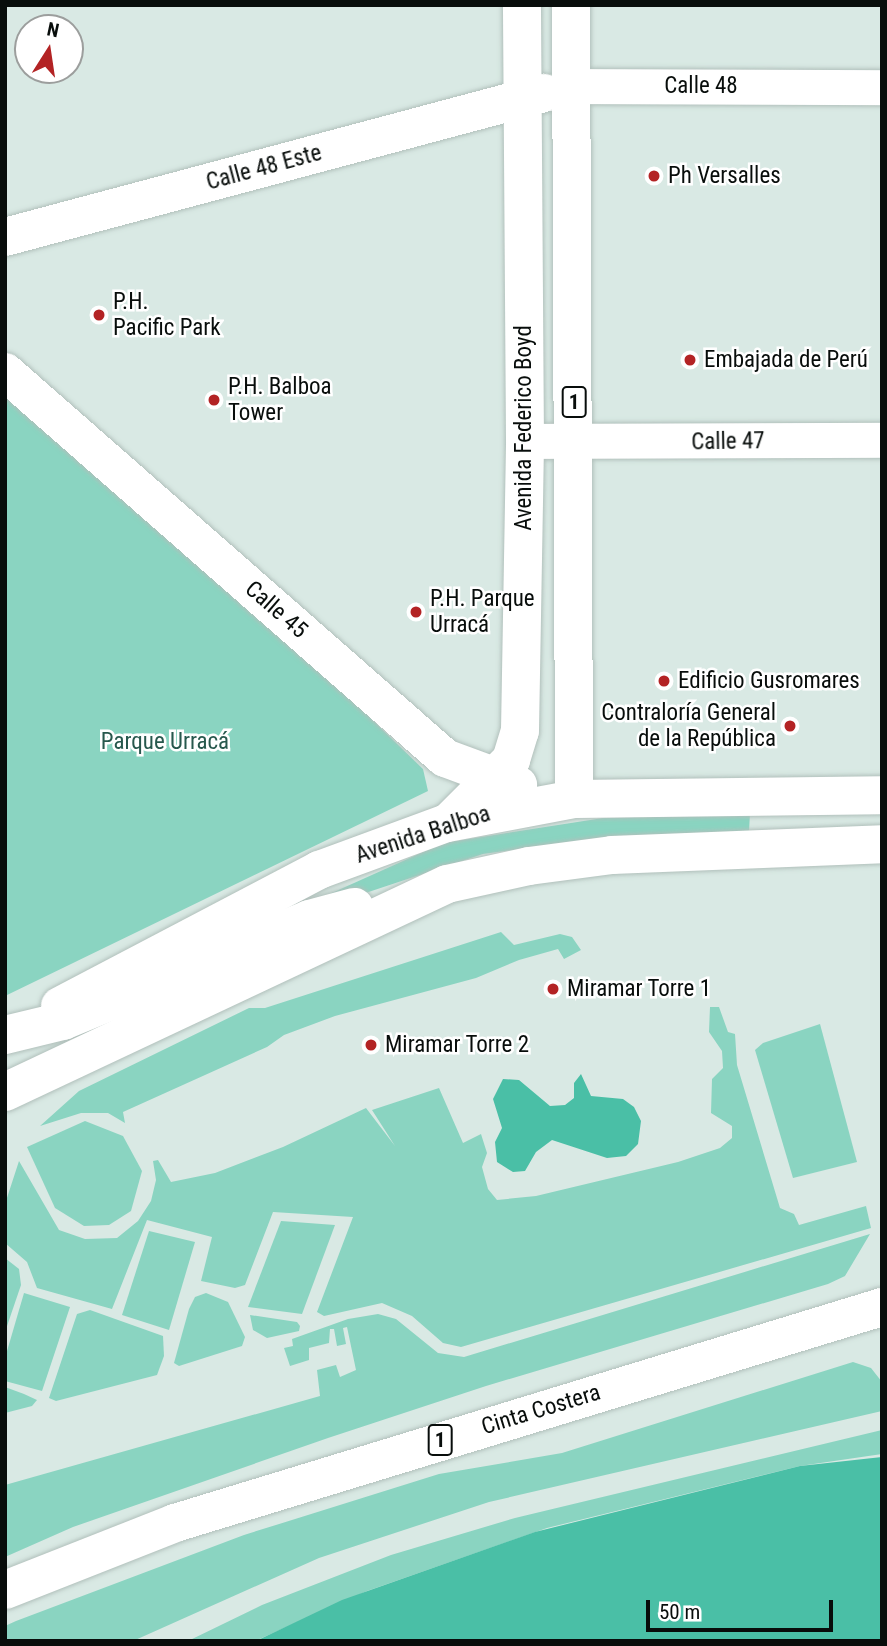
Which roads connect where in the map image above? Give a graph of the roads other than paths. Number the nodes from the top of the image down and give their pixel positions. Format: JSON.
{"nodes":[{"id":1,"x":522,"y":5,"type":"edge"},
{"id":2,"x":571,"y":5,"type":"edge"},
{"id":3,"x":573,"y":86,"type":"junction"},
{"id":4,"x":882,"y":87,"type":"edge"},
{"id":5,"x":522,"y":99,"type":"junction"},
{"id":6,"x":5,"y":237,"type":"edge"},
{"id":7,"x":5,"y":372,"type":"edge"},
{"id":8,"x":882,"y":440,"type":"edge"},
{"id":9,"x":524,"y":441,"type":"junction"},
{"id":10,"x":574,"y":443,"type":"junction"},
{"id":11,"x":505,"y":794,"type":"junction"},
{"id":12,"x":882,"y":795,"type":"edge"},
{"id":13,"x":575,"y":799,"type":"junction"},
{"id":14,"x":447,"y":823,"type":"joint"},
{"id":15,"x":882,"y":844,"type":"edge"},
{"id":16,"x":447,"y":884,"type":"junction"},
{"id":17,"x":5,"y":1035,"type":"edge"},
{"id":18,"x":5,"y":1092,"type":"edge"},
{"id":19,"x":882,"y":1307,"type":"edge"},
{"id":20,"x":13,"y":1584,"type":"edge"}],
"edges":[{"from":1,"to":5,"type":"main road","name":"Avenida Federico Boyd"},
{"from":2,"to":3,"type":"main road","number":"1"},
{"from":3,"to":4,"type":"street","name":"Calle 48"},
{"from":3,"to":5,"type":"main road","name":"Calle 48"},
{"from":3,"to":10,"type":"main road","number":"1"},
{"from":5,"to":6,"type":"main road","name":"Calle 48 Este"},
{"from":5,"to":9,"type":"main road","name":"Avenida Federico Boyd"},
{"from":7,"to":11,"type":"main road","name":"Calle 45"},
{"from":8,"to":10,"type":"street","name":"Calle 47"},
{"from":9,"to":10,"type":"street","name":"Calle 47"},
{"from":9,"to":11,"type":"main road","name":"Avenida Federico Boyd"},
{"from":10,"to":13,"type":"main road","number":"1"},
{"from":11,"to":13,"type":"main road","name":"Calle 45"},
{"from":11,"to":14,"type":"main road","name":"Avenida Federico Boyd"},
{"from":12,"to":13,"type":"main road"},
{"from":14,"to":17,"type":"main road","name":"Avenida Balboa"},
{"from":15,"to":16,"type":"main road"},
{"from":16,"to":17,"type":"main road"},
{"from":16,"to":18,"type":"main road"},
{"from":19,"to":20,"type":"main road","name":"Cinta Costera","number":"1"}]}
